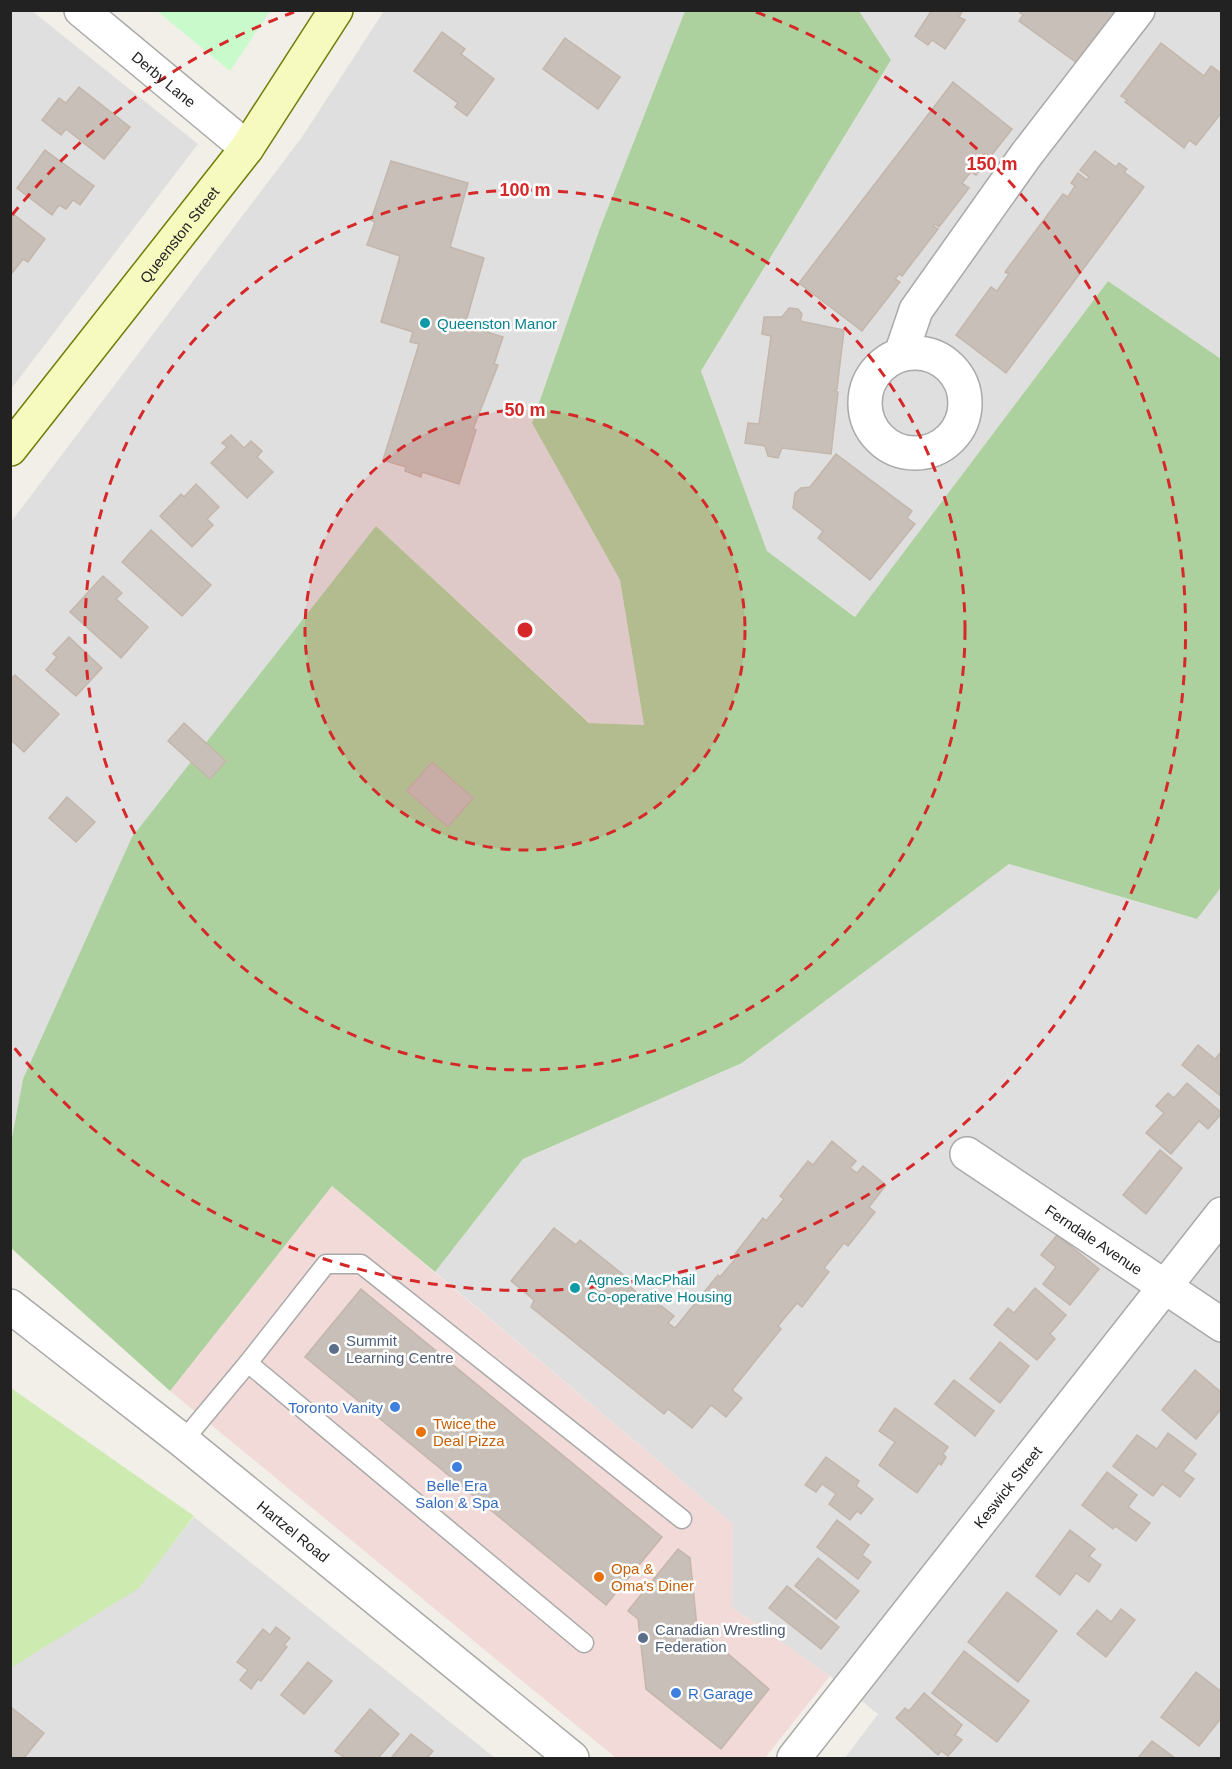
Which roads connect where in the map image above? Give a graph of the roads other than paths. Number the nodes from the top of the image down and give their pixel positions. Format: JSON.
{"nodes":[{"id":1,"x":81,"y":10,"type":"edge"},
{"id":2,"x":336,"y":10,"type":"edge"},
{"id":3,"x":1138,"y":10,"type":"edge"},
{"id":4,"x":247,"y":148,"type":"junction"},
{"id":5,"x":901,"y":354,"type":"dead end"},
{"id":6,"x":10,"y":449,"type":"edge"},
{"id":7,"x":967,"y":1154,"type":"dead end"},
{"id":8,"x":1221,"y":1214,"type":"edge"},
{"id":9,"x":1165,"y":1286,"type":"junction"},
{"id":10,"x":10,"y":1306,"type":"edge"},
{"id":11,"x":1221,"y":1325,"type":"edge"},
{"id":12,"x":248,"y":1363,"type":"junction"},
{"id":13,"x":183,"y":1441,"type":"junction"},
{"id":14,"x":682,"y":1519,"type":"dead end"},
{"id":15,"x":584,"y":1643,"type":"dead end"},
{"id":16,"x":572,"y":1758,"type":"edge"},
{"id":17,"x":794,"y":1758,"type":"edge"}],
"edges":[{"from":1,"to":4,"type":"street","name":"Derby Lane"},
{"from":2,"to":4,"type":"main road","name":"Queenston Street"},
{"from":3,"to":5,"type":"street"},
{"from":4,"to":6,"type":"main road","name":"Queenston Street"},
{"from":7,"to":9,"type":"street","name":"Ferndale Avenue"},
{"from":8,"to":9,"type":"street","name":"Keswick Street"},
{"from":9,"to":11,"type":"street","name":"Ferndale Avenue"},
{"from":9,"to":17,"type":"street","name":"Keswick Street"},
{"from":10,"to":13,"type":"street","name":"Hartzel Road"},
{"from":12,"to":13,"type":"lane"},
{"from":12,"to":14,"type":"lane"},
{"from":12,"to":15,"type":"lane"},
{"from":13,"to":16,"type":"street","name":"Hartzel Road"}]}
